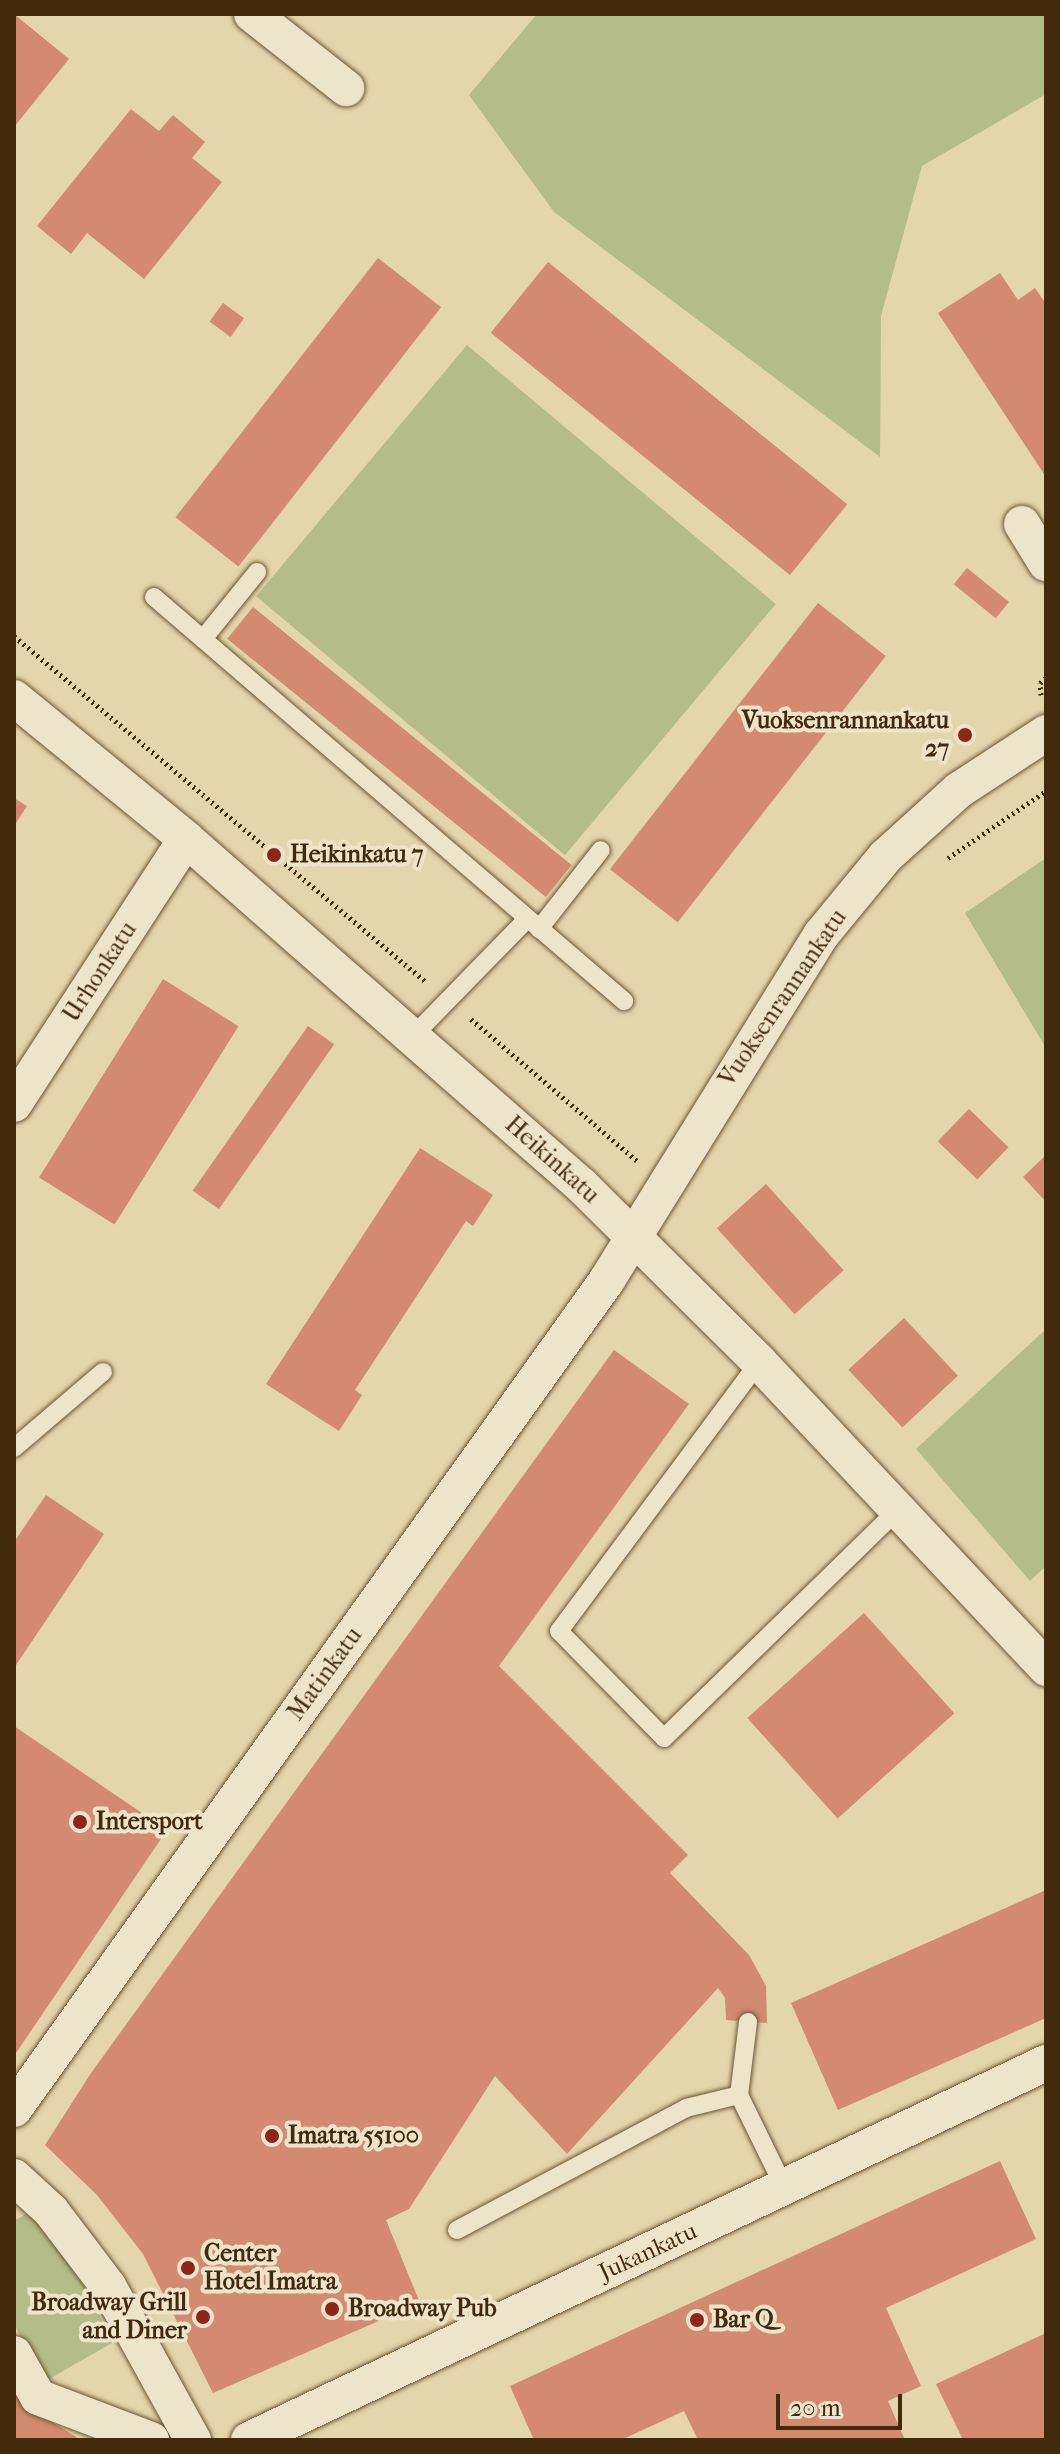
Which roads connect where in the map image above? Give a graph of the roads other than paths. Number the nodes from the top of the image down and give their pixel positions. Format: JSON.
{"nodes":[{"id":1,"x":252,"y":14,"type":"edge"},
{"id":2,"x":346,"y":88,"type":"dead end"},
{"id":3,"x":1022,"y":524,"type":"dead end"},
{"id":4,"x":1046,"y":563,"type":"edge"},
{"id":5,"x":257,"y":572,"type":"dead end"},
{"id":6,"x":154,"y":597,"type":"dead end"},
{"id":7,"x":203,"y":639,"type":"junction"},
{"id":8,"x":14,"y":698,"type":"edge"},
{"id":9,"x":1046,"y":733,"type":"edge"},
{"id":10,"x":186,"y":839,"type":"junction"},
{"id":11,"x":601,"y":850,"type":"dead end"},
{"id":12,"x":533,"y":924,"type":"junction"},
{"id":13,"x":624,"y":1001,"type":"dead end"},
{"id":14,"x":412,"y":1037,"type":"junction"},
{"id":15,"x":14,"y":1104,"type":"edge"},
{"id":16,"x":634,"y":1237,"type":"junction"},
{"id":17,"x":759,"y":1362,"type":"junction"},
{"id":18,"x":103,"y":1372,"type":"dead end"},
{"id":19,"x":14,"y":1448,"type":"edge"},
{"id":20,"x":898,"y":1510,"type":"junction"},
{"id":21,"x":1046,"y":1668,"type":"edge"},
{"id":22,"x":748,"y":2022,"type":"dead end"},
{"id":23,"x":1046,"y":2063,"type":"edge"},
{"id":24,"x":739,"y":2095,"type":"junction"},
{"id":25,"x":14,"y":2109,"type":"edge"},
{"id":26,"x":14,"y":2177,"type":"edge"},
{"id":27,"x":784,"y":2187,"type":"junction"},
{"id":28,"x":457,"y":2230,"type":"dead end"},
{"id":29,"x":14,"y":2354,"type":"edge"},
{"id":30,"x":151,"y":2440,"type":"edge"},
{"id":31,"x":193,"y":2440,"type":"edge"},
{"id":32,"x":249,"y":2440,"type":"edge"}],
"edges":[{"from":1,"to":2,"type":"street"},
{"from":3,"to":4,"type":"street"},
{"from":5,"to":7,"type":"lane"},
{"from":6,"to":7,"type":"lane"},
{"from":7,"to":12,"type":"lane"},
{"from":8,"to":10,"type":"street","name":"Heikinkatu"},
{"from":9,"to":16,"type":"street","name":"Vuoksenrannankatu"},
{"from":10,"to":14,"type":"street","name":"Heikinkatu"},
{"from":10,"to":15,"type":"street","name":"Urhonkatu"},
{"from":11,"to":12,"type":"lane"},
{"from":12,"to":13,"type":"lane"},
{"from":12,"to":14,"type":"lane"},
{"from":14,"to":16,"type":"street","name":"Heikinkatu"},
{"from":16,"to":17,"type":"street","name":"Heikinkatu"},
{"from":16,"to":25,"type":"street","name":"Matinkatu"},
{"from":17,"to":20,"type":"street","name":"Heikinkatu"},
{"from":17,"to":20,"type":"lane"},
{"from":18,"to":19,"type":"lane"},
{"from":20,"to":21,"type":"street","name":"Heikinkatu"},
{"from":22,"to":24,"type":"lane"},
{"from":23,"to":27,"type":"street","name":"Jukankatu"},
{"from":24,"to":27,"type":"lane"},
{"from":24,"to":28,"type":"lane"},
{"from":26,"to":31,"type":"street"},
{"from":27,"to":32,"type":"street","name":"Jukankatu"},
{"from":29,"to":30,"type":"street"}]}
